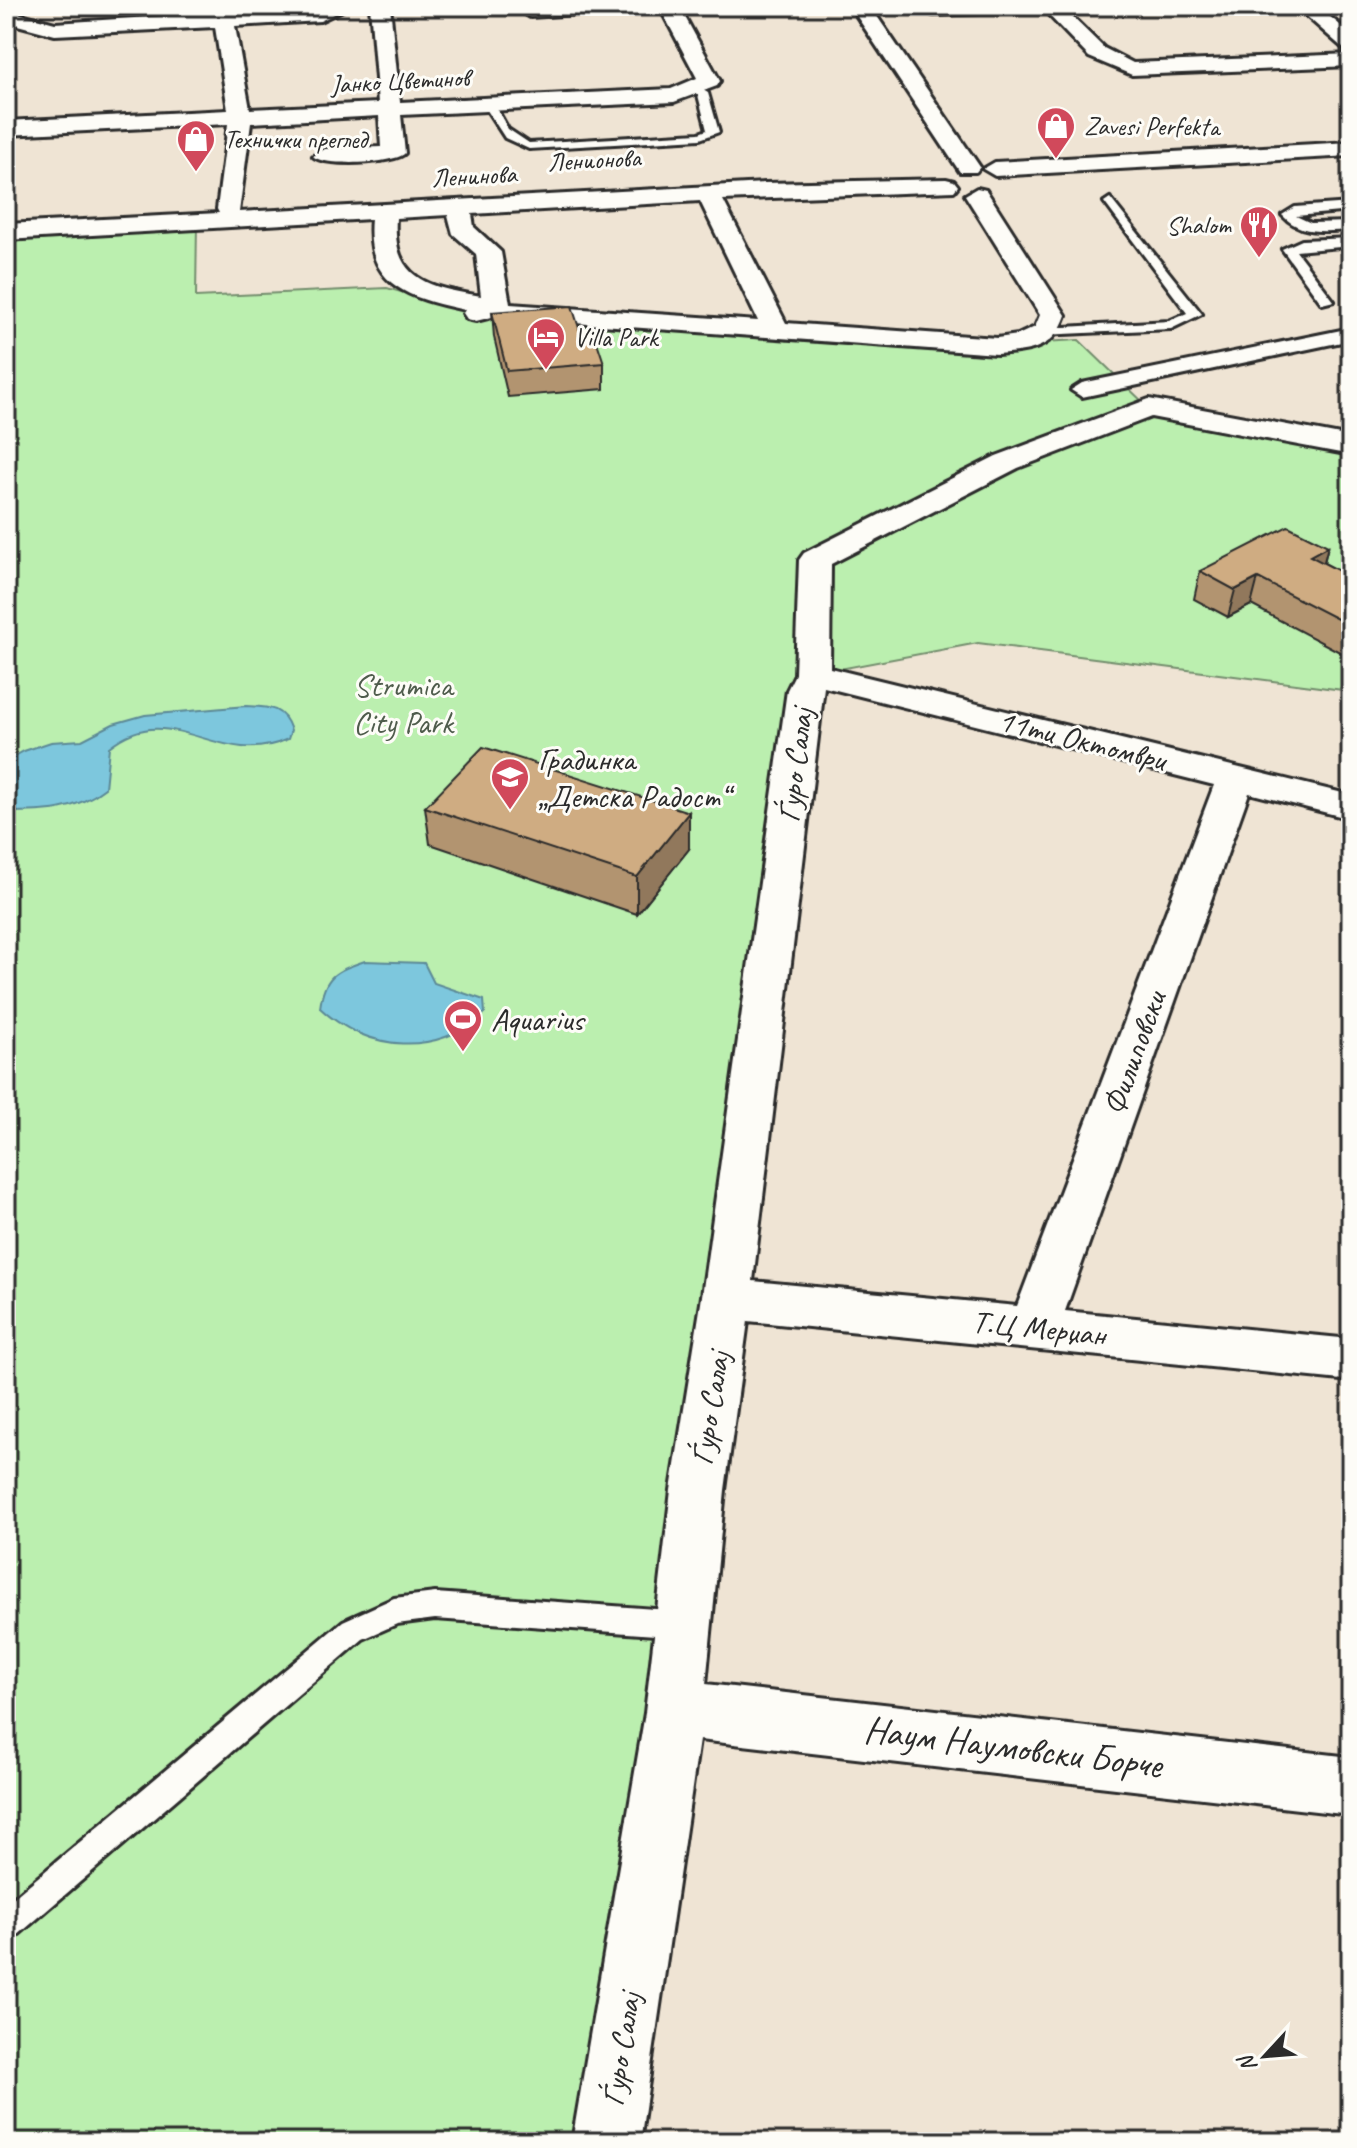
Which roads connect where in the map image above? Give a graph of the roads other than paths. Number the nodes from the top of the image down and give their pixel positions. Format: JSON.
{"nodes":[{"id":1,"x":110,"y":6,"type":"edge"},
{"id":2,"x":341,"y":6,"type":"edge"},
{"id":3,"x":380,"y":6,"type":"edge"},
{"id":4,"x":860,"y":6,"type":"edge"},
{"id":5,"x":1005,"y":6,"type":"edge"},
{"id":6,"x":1050,"y":6,"type":"edge"},
{"id":7,"x":1305,"y":6,"type":"edge"},
{"id":8,"x":670,"y":7,"type":"edge"},
{"id":9,"x":934,"y":9,"type":"dead end"},
{"id":10,"x":530,"y":14,"type":"dead end"},
{"id":11,"x":6,"y":16,"type":"edge"},
{"id":12,"x":224,"y":20,"type":"junction"},
{"id":13,"x":55,"y":29,"type":"junction"},
{"id":14,"x":30,"y":40,"type":"dead end"},
{"id":15,"x":1351,"y":45,"type":"edge"},
{"id":16,"x":1351,"y":60,"type":"edge"},
{"id":17,"x":696,"y":89,"type":"junction"},
{"id":18,"x":489,"y":104,"type":"junction"},
{"id":19,"x":388,"y":110,"type":"junction"},
{"id":20,"x":240,"y":117,"type":"junction"},
{"id":21,"x":6,"y":128,"type":"edge"},
{"id":22,"x":1351,"y":149,"type":"edge"},
{"id":23,"x":325,"y":156,"type":"dead end"},
{"id":24,"x":1351,"y":158,"type":"edge"},
{"id":25,"x":953,"y":175,"type":"junction"},
{"id":26,"x":1004,"y":175,"type":"junction"},
{"id":27,"x":708,"y":193,"type":"junction"},
{"id":28,"x":977,"y":195,"type":"junction"},
{"id":29,"x":1110,"y":202,"type":"dead end"},
{"id":30,"x":459,"y":207,"type":"junction"},
{"id":31,"x":1351,"y":207,"type":"edge"},
{"id":32,"x":229,"y":209,"type":"junction"},
{"id":33,"x":384,"y":211,"type":"junction"},
{"id":34,"x":6,"y":222,"type":"edge"},
{"id":35,"x":1351,"y":226,"type":"edge"},
{"id":36,"x":6,"y":232,"type":"edge"},
{"id":37,"x":1351,"y":242,"type":"edge"},
{"id":38,"x":1327,"y":301,"type":"dead end"},
{"id":39,"x":486,"y":310,"type":"junction"},
{"id":40,"x":1050,"y":323,"type":"junction"},
{"id":41,"x":776,"y":331,"type":"junction"},
{"id":42,"x":1351,"y":334,"type":"edge"},
{"id":43,"x":1082,"y":390,"type":"dead end"},
{"id":44,"x":1351,"y":446,"type":"edge"},
{"id":45,"x":812,"y":674,"type":"junction"},
{"id":46,"x":1235,"y":779,"type":"junction"},
{"id":47,"x":1351,"y":807,"type":"edge"},
{"id":48,"x":726,"y":1303,"type":"junction"},
{"id":49,"x":1034,"y":1328,"type":"junction"},
{"id":50,"x":1351,"y":1360,"type":"edge"},
{"id":51,"x":684,"y":1624,"type":"junction"},
{"id":52,"x":674,"y":1713,"type":"junction"},
{"id":53,"x":1351,"y":1786,"type":"edge"},
{"id":54,"x":6,"y":1925,"type":"edge"},
{"id":55,"x":606,"y":2142,"type":"edge"}],
"edges":[{"from":1,"to":13,"type":"street"},
{"from":2,"to":12,"type":"street"},
{"from":3,"to":19,"type":"street"},
{"from":4,"to":25,"type":"street"},
{"from":5,"to":9,"type":"street"},
{"from":6,"to":16,"type":"street"},
{"from":7,"to":15,"type":"street"},
{"from":8,"to":10,"type":"lane"},
{"from":8,"to":17,"type":"street"},
{"from":11,"to":13,"type":"street"},
{"from":12,"to":13,"type":"street"},
{"from":12,"to":20,"type":"street"},
{"from":13,"to":14,"type":"street"},
{"from":17,"to":18,"type":"street","name":"Јанко Цветинов"},
{"from":17,"to":18,"type":"lane"},
{"from":18,"to":19,"type":"street","name":"Јанко Цветинов"},
{"from":19,"to":20,"type":"street","name":"Јанко Цветинов"},
{"from":19,"to":23,"type":"street"},
{"from":20,"to":21,"type":"street","name":"Јанко Цветинов"},
{"from":20,"to":32,"type":"street"},
{"from":22,"to":26,"type":"street"},
{"from":24,"to":26,"type":"street"},
{"from":25,"to":26,"type":"street"},
{"from":25,"to":27,"type":"street","name":"Ленинова"},
{"from":25,"to":28,"type":"street"},
{"from":25,"to":32,"type":"street","name":"Ленионова"},
{"from":26,"to":28,"type":"street"},
{"from":27,"to":30,"type":"street","name":"Ленинова"},
{"from":27,"to":41,"type":"street"},
{"from":28,"to":40,"type":"street"},
{"from":29,"to":40,"type":"lane"},
{"from":30,"to":33,"type":"street","name":"Ленинова"},
{"from":30,"to":39,"type":"street"},
{"from":31,"to":35,"type":"lane"},
{"from":32,"to":34,"type":"street","name":"Ленионова"},
{"from":33,"to":36,"type":"street","name":"Ленинова"},
{"from":33,"to":39,"type":"street"},
{"from":37,"to":38,"type":"lane"},
{"from":39,"to":41,"type":"street"},
{"from":40,"to":41,"type":"street"},
{"from":42,"to":43,"type":"street"},
{"from":44,"to":45,"type":"street","name":"Ѓуро Салај"},
{"from":45,"to":46,"type":"street","name":"11ти Октомври"},
{"from":45,"to":48,"type":"street","name":"Ѓуро Салај"},
{"from":46,"to":47,"type":"street","name":"11ти Октомври"},
{"from":46,"to":49,"type":"street","name":"Филиповски"},
{"from":48,"to":49,"type":"street","name":"Т.Ц Мерџан"},
{"from":48,"to":51,"type":"street","name":"Ѓуро Салај"},
{"from":49,"to":50,"type":"street","name":"Т.Ц Мерџан"},
{"from":51,"to":52,"type":"street","name":"Ѓуро Салај"},
{"from":51,"to":54,"type":"lane"},
{"from":52,"to":53,"type":"street","name":"Наум Наумовски Борче"},
{"from":52,"to":55,"type":"street","name":"Ѓуро Салај"}]}
